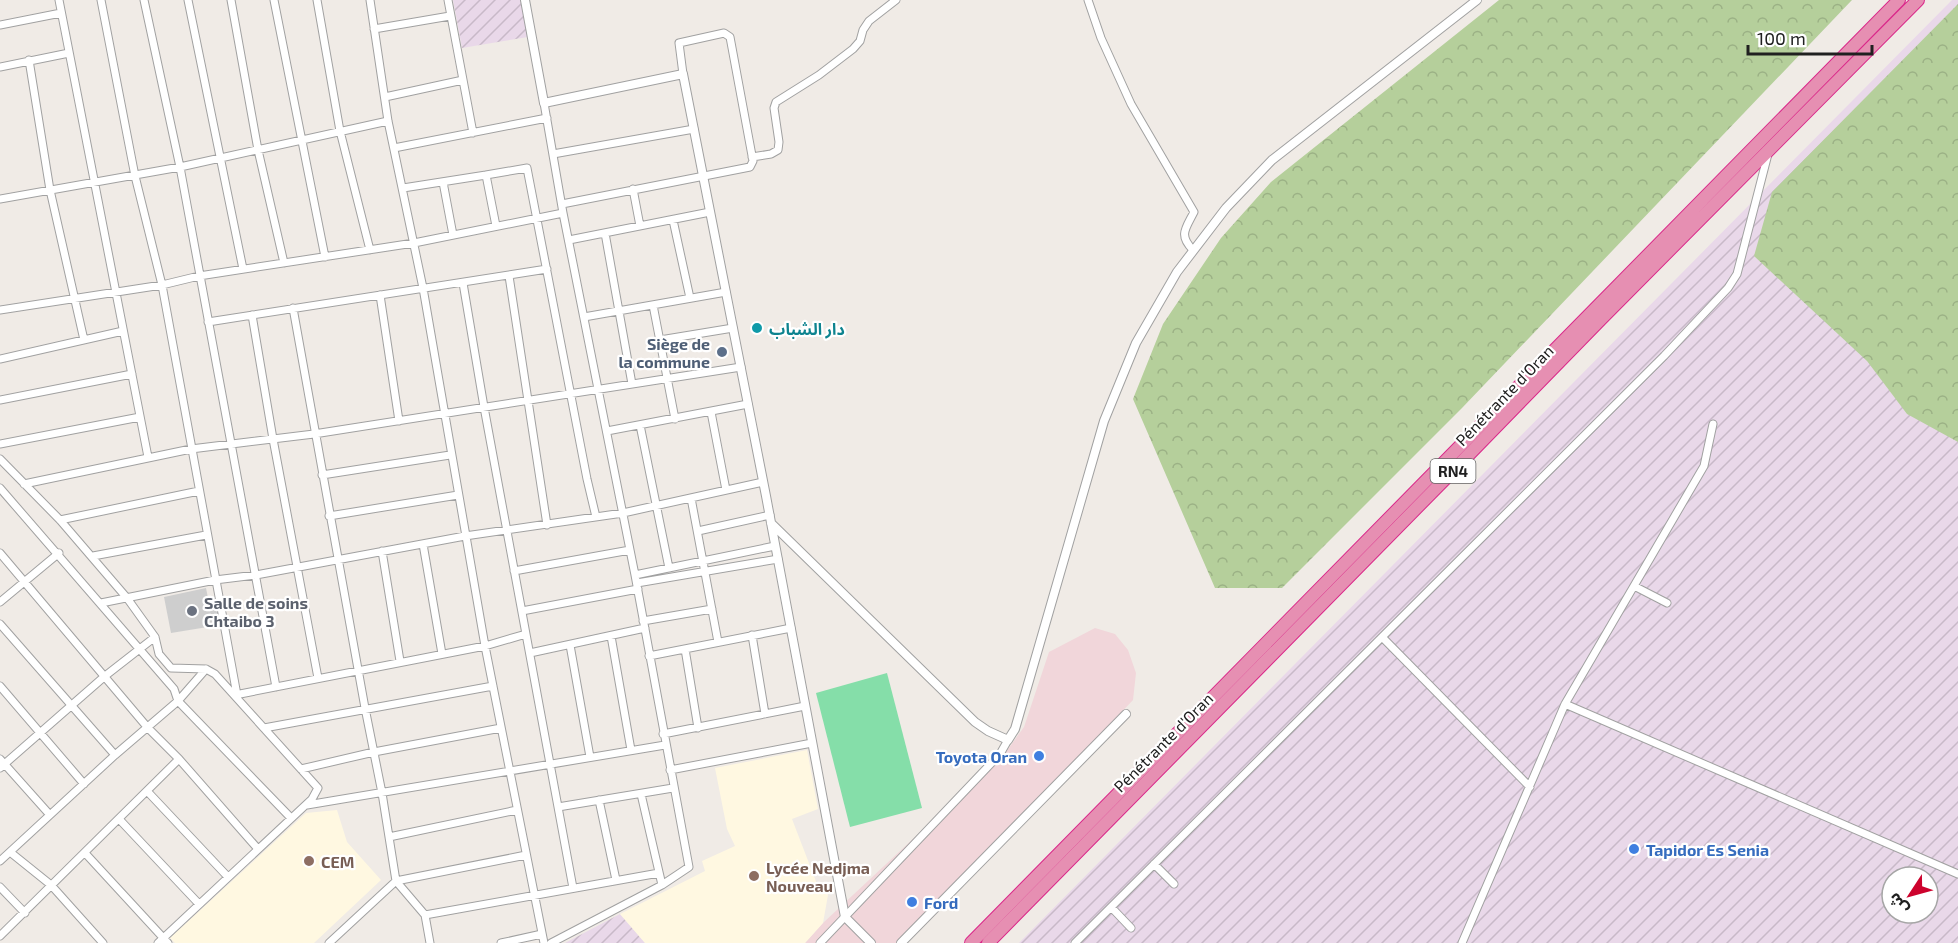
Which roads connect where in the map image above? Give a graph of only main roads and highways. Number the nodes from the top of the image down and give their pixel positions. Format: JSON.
{"nodes":[{"id":1,"x":1899,"y":0,"type":"edge"},
{"id":2,"x":1918,"y":0,"type":"edge"},
{"id":3,"x":971,"y":943,"type":"edge"},
{"id":4,"x":988,"y":943,"type":"edge"}],
"edges":[{"from":1,"to":3,"type":"highway","name":"Pénétrante d'Oran","number":"RN4"},
{"from":2,"to":4,"type":"highway","name":"Pénétrante d'Oran","number":"RN4"}]}
